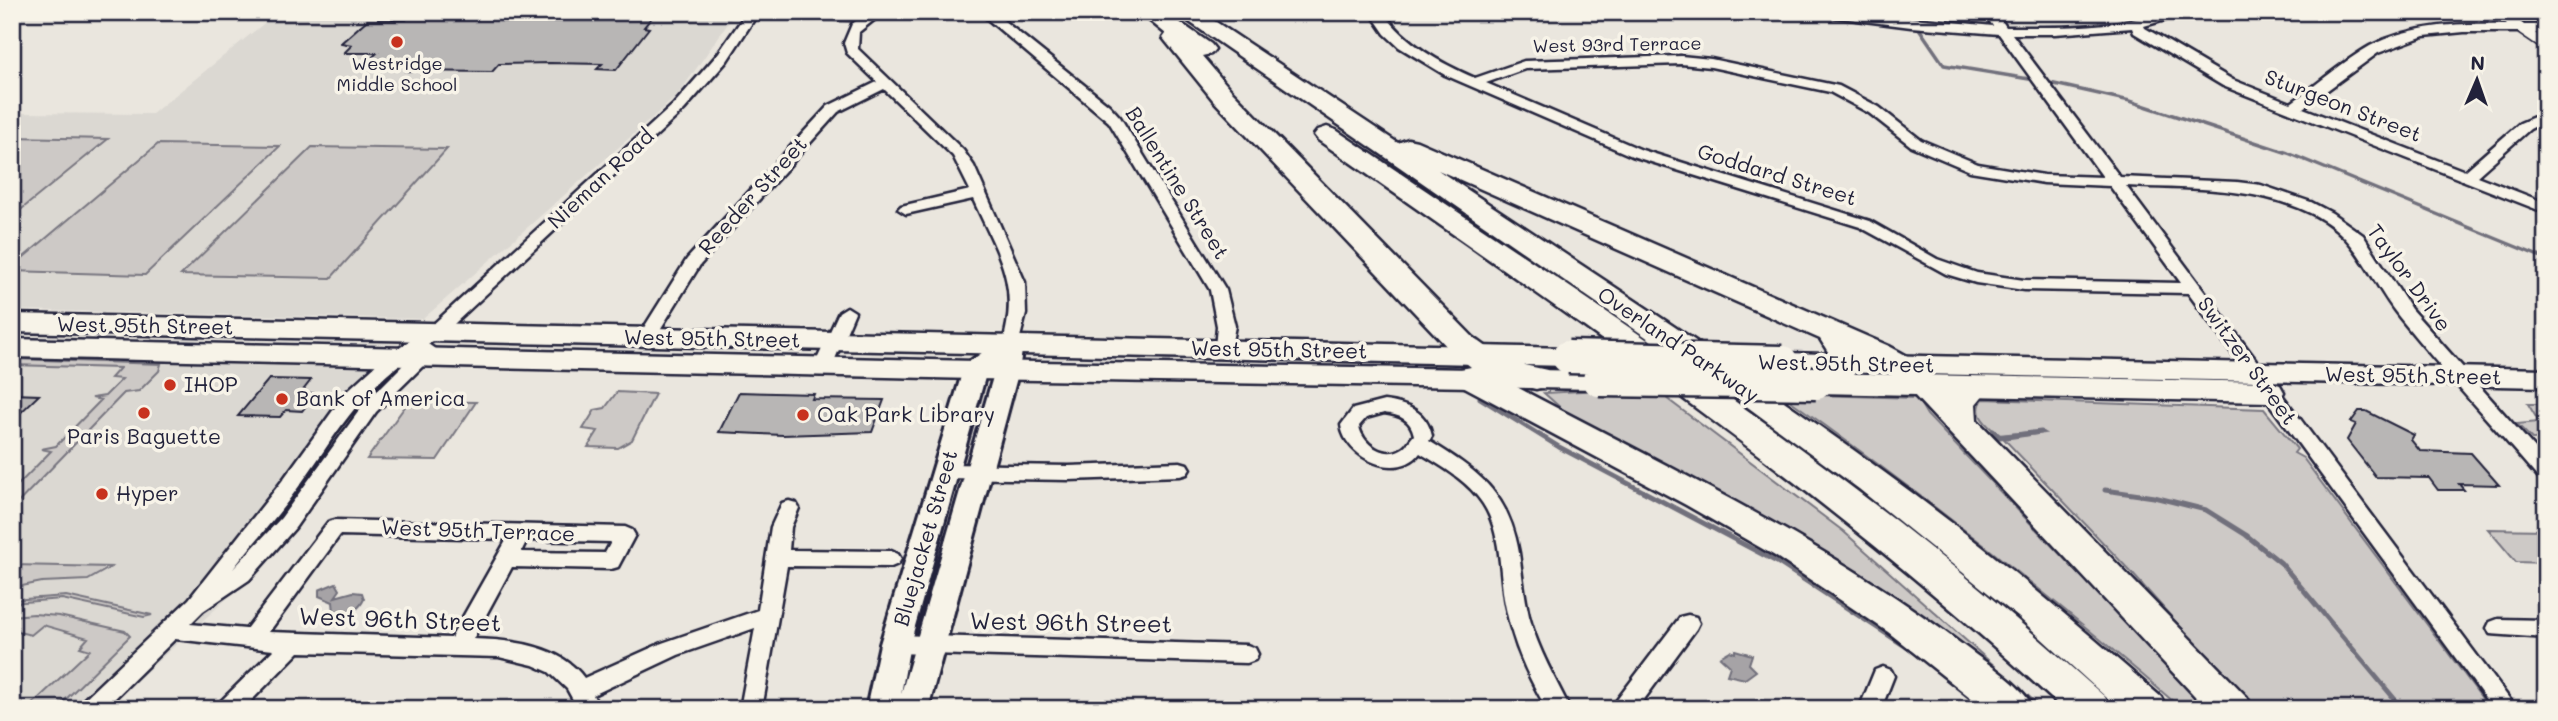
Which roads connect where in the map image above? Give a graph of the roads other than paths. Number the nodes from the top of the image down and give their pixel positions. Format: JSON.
{"nodes":[{"id":1,"x":753,"y":12,"type":"edge"},
{"id":2,"x":877,"y":12,"type":"edge"},
{"id":3,"x":985,"y":12,"type":"edge"},
{"id":4,"x":1376,"y":12,"type":"edge"},
{"id":5,"x":1825,"y":12,"type":"edge"},
{"id":6,"x":1989,"y":12,"type":"edge"},
{"id":7,"x":2187,"y":12,"type":"edge"},
{"id":8,"x":2499,"y":12,"type":"edge"},
{"id":9,"x":1165,"y":14,"type":"edge"},
{"id":10,"x":2137,"y":23,"type":"junction"},
{"id":11,"x":2000,"y":28,"type":"junction"},
{"id":12,"x":2521,"y":28,"type":"junction"},
{"id":13,"x":2546,"y":29,"type":"edge"},
{"id":14,"x":2546,"y":47,"type":"edge"},
{"id":15,"x":886,"y":83,"type":"junction"},
{"id":16,"x":1475,"y":83,"type":"junction"},
{"id":17,"x":2292,"y":109,"type":"junction"},
{"id":18,"x":2546,"y":116,"type":"edge"},
{"id":19,"x":1343,"y":119,"type":"junction"},
{"id":20,"x":2467,"y":177,"type":"junction"},
{"id":21,"x":2114,"y":181,"type":"junction"},
{"id":22,"x":978,"y":193,"type":"junction"},
{"id":23,"x":2546,"y":208,"type":"edge"},
{"id":24,"x":906,"y":209,"type":"dead end"},
{"id":25,"x":2194,"y":288,"type":"junction"},
{"id":26,"x":847,"y":312,"type":"dead end"},
{"id":27,"x":12,"y":323,"type":"edge"},
{"id":28,"x":1831,"y":333,"type":"junction"},
{"id":29,"x":648,"y":337,"type":"junction"},
{"id":30,"x":12,"y":348,"type":"edge"},
{"id":31,"x":418,"y":348,"type":"junction"},
{"id":32,"x":1224,"y":348,"type":"junction"},
{"id":33,"x":829,"y":354,"type":"junction"},
{"id":34,"x":1009,"y":358,"type":"junction"},
{"id":35,"x":1552,"y":364,"type":"junction"},
{"id":36,"x":1472,"y":365,"type":"junction"},
{"id":37,"x":975,"y":370,"type":"junction"},
{"id":38,"x":1828,"y":376,"type":"junction"},
{"id":39,"x":1912,"y":376,"type":"junction"},
{"id":40,"x":2546,"y":378,"type":"edge"},
{"id":41,"x":2263,"y":382,"type":"junction"},
{"id":42,"x":2466,"y":385,"type":"junction"},
{"id":43,"x":1973,"y":387,"type":"junction"},
{"id":44,"x":2546,"y":395,"type":"edge"},
{"id":45,"x":1548,"y":416,"type":"junction"},
{"id":46,"x":1960,"y":424,"type":"junction"},
{"id":47,"x":1420,"y":444,"type":"dead end"},
{"id":48,"x":1180,"y":469,"type":"dead end"},
{"id":49,"x":945,"y":471,"type":"junction"},
{"id":50,"x":979,"y":472,"type":"junction"},
{"id":51,"x":2546,"y":474,"type":"edge"},
{"id":52,"x":789,"y":508,"type":"dead end"},
{"id":53,"x":521,"y":533,"type":"junction"},
{"id":54,"x":778,"y":558,"type":"junction"},
{"id":55,"x":506,"y":559,"type":"junction"},
{"id":56,"x":891,"y":559,"type":"dead end"},
{"id":57,"x":767,"y":615,"type":"junction"},
{"id":58,"x":1688,"y":623,"type":"dead end"},
{"id":59,"x":2498,"y":628,"type":"dead end"},
{"id":60,"x":2546,"y":629,"type":"edge"},
{"id":61,"x":169,"y":631,"type":"junction"},
{"id":62,"x":251,"y":639,"type":"junction"},
{"id":63,"x":294,"y":643,"type":"junction"},
{"id":64,"x":895,"y":644,"type":"junction"},
{"id":65,"x":930,"y":645,"type":"junction"},
{"id":66,"x":458,"y":646,"type":"junction"},
{"id":67,"x":1247,"y":654,"type":"dead end"},
{"id":68,"x":1882,"y":676,"type":"dead end"},
{"id":69,"x":584,"y":700,"type":"edge"},
{"id":70,"x":89,"y":709,"type":"edge"},
{"id":71,"x":228,"y":709,"type":"edge"},
{"id":72,"x":751,"y":709,"type":"edge"},
{"id":73,"x":881,"y":709,"type":"edge"},
{"id":74,"x":912,"y":709,"type":"edge"},
{"id":75,"x":1559,"y":709,"type":"edge"},
{"id":76,"x":1621,"y":709,"type":"edge"},
{"id":77,"x":1870,"y":709,"type":"edge"},
{"id":78,"x":2014,"y":709,"type":"edge"},
{"id":79,"x":2091,"y":709,"type":"edge"},
{"id":80,"x":2147,"y":709,"type":"edge"},
{"id":81,"x":2233,"y":709,"type":"edge"},
{"id":82,"x":2507,"y":709,"type":"edge"}],
"edges":[{"from":1,"to":31,"type":"street","name":"Nieman Road"},
{"from":2,"to":15,"type":"street","name":"Bluejacket Street"},
{"from":3,"to":32,"type":"street","name":"Ballentine Street"},
{"from":4,"to":16,"type":"street","name":"Goddard Street"},
{"from":5,"to":11,"type":"street"},
{"from":6,"to":11,"type":"street","name":"Switzer Street"},
{"from":7,"to":10,"type":"street"},
{"from":8,"to":12,"type":"street"},
{"from":9,"to":19,"type":"highway","name":"Overland Parkway"},
{"from":9,"to":36,"type":"highway"},
{"from":9,"to":79,"type":"highway","name":"Overland Parkway"},
{"from":10,"to":11,"type":"street"},
{"from":10,"to":17,"type":"street","name":"Sturgeon Street"},
{"from":11,"to":21,"type":"street","name":"Switzer Street"},
{"from":12,"to":13,"type":"street"},
{"from":12,"to":14,"type":"street"},
{"from":12,"to":17,"type":"street"},
{"from":15,"to":22,"type":"street","name":"Bluejacket Street"},
{"from":15,"to":29,"type":"street","name":"Reeder Street"},
{"from":16,"to":21,"type":"street","name":"West 93rd Terrace"},
{"from":16,"to":25,"type":"street","name":"Goddard Street"},
{"from":17,"to":20,"type":"street","name":"Sturgeon Street"},
{"from":18,"to":20,"type":"street"},
{"from":19,"to":28,"type":"highway"},
{"from":19,"to":80,"type":"highway","name":"Overland Parkway"},
{"from":20,"to":23,"type":"street","name":"Sturgeon Street"},
{"from":21,"to":25,"type":"street","name":"Switzer Street"},
{"from":21,"to":42,"type":"street","name":"Taylor Drive"},
{"from":22,"to":24,"type":"street"},
{"from":22,"to":34,"type":"street","name":"Bluejacket Street"},
{"from":25,"to":41,"type":"street","name":"Switzer Street"},
{"from":26,"to":33,"type":"street"},
{"from":27,"to":31,"type":"main road","name":"West 95th Street"},
{"from":28,"to":38,"type":"highway"},
{"from":28,"to":39,"type":"highway"},
{"from":29,"to":31,"type":"main road","name":"West 95th Street"},
{"from":29,"to":33,"type":"main road","name":"West 95th Street"},
{"from":30,"to":31,"type":"main road","name":"West 95th Street"},
{"from":31,"to":33,"type":"main road","name":"West 95th Street"},
{"from":31,"to":61,"type":"street","name":"Nieman Road"},
{"from":32,"to":34,"type":"main road","name":"West 95th Street"},
{"from":32,"to":36,"type":"main road","name":"West 95th Street"},
{"from":33,"to":34,"type":"main road","name":"West 95th Street"},
{"from":33,"to":37,"type":"main road","name":"West 95th Street"},
{"from":34,"to":36,"type":"main road","name":"West 95th Street"},
{"from":34,"to":37,"type":"main road","name":"West 95th Street"},
{"from":34,"to":50,"type":"street","name":"Bluejacket Street"},
{"from":35,"to":36,"type":"highway"},
{"from":35,"to":38,"type":"main road","name":"West 95th Street","bridge":true},
{"from":35,"to":38,"type":"main road","name":"West 95th Street","bridge":true},
{"from":35,"to":45,"type":"highway"},
{"from":36,"to":45,"type":"highway"},
{"from":37,"to":49,"type":"street","name":"Bluejacket Street"},
{"from":38,"to":39,"type":"main road","name":"West 95th Street"},
{"from":39,"to":41,"type":"main road","name":"West 95th Street"},
{"from":39,"to":43,"type":"main road","name":"West 95th Street"},
{"from":39,"to":46,"type":"highway"},
{"from":40,"to":42,"type":"main road","name":"West 95th Street"},
{"from":41,"to":42,"type":"main road","name":"West 95th Street"},
{"from":41,"to":43,"type":"main road","name":"West 95th Street"},
{"from":41,"to":82,"type":"street","name":"Switzer Street"},
{"from":42,"to":44,"type":"main road","name":"West 95th Street"},
{"from":42,"to":51,"type":"street","name":"Taylor Drive"},
{"from":43,"to":46,"type":"highway"},
{"from":45,"to":78,"type":"highway"},
{"from":46,"to":81,"type":"highway"},
{"from":47,"to":75,"type":"street"},
{"from":48,"to":50,"type":"street"},
{"from":49,"to":50,"type":"street"},
{"from":49,"to":64,"type":"street","name":"Bluejacket Street"},
{"from":50,"to":65,"type":"street","name":"Bluejacket Street"},
{"from":52,"to":54,"type":"street"},
{"from":53,"to":55,"type":"street"},
{"from":53,"to":55,"type":"street","name":"West 95th Terrace"},
{"from":53,"to":62,"type":"street","name":"West 95th Terrace"},
{"from":54,"to":56,"type":"street"},
{"from":54,"to":57,"type":"street"},
{"from":55,"to":66,"type":"street"},
{"from":57,"to":69,"type":"street","name":"West 96th Street"},
{"from":57,"to":72,"type":"street"},
{"from":58,"to":76,"type":"street"},
{"from":59,"to":60,"type":"street"},
{"from":61,"to":62,"type":"street","name":"West 96th Street"},
{"from":61,"to":70,"type":"street","name":"Nieman Road"},
{"from":62,"to":63,"type":"street","name":"West 96th Street"},
{"from":63,"to":66,"type":"street","name":"West 96th Street"},
{"from":63,"to":71,"type":"street"},
{"from":64,"to":65,"type":"street","name":"West 96th Street"},
{"from":64,"to":73,"type":"street","name":"Bluejacket Street"},
{"from":65,"to":67,"type":"street","name":"West 96th Street"},
{"from":65,"to":74,"type":"street","name":"Bluejacket Street"},
{"from":66,"to":69,"type":"street","name":"West 96th Street"},
{"from":68,"to":77,"type":"street"}]}
